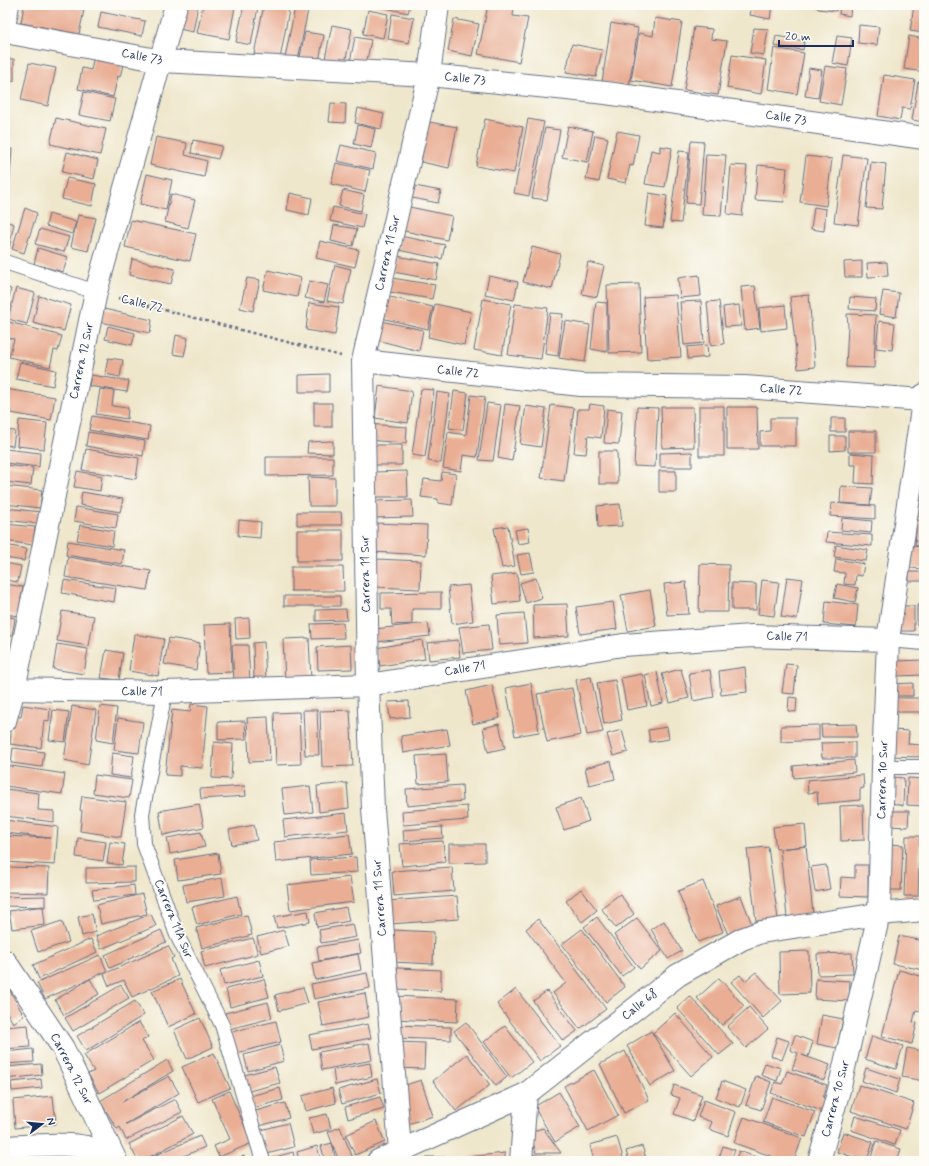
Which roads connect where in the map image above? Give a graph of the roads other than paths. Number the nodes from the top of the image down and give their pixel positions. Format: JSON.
{"nodes":[{"id":1,"x":12,"y":5,"type":"edge"},
{"id":2,"x":176,"y":5,"type":"edge"},
{"id":3,"x":438,"y":5,"type":"edge"},
{"id":4,"x":6,"y":32,"type":"edge"},
{"id":5,"x":162,"y":61,"type":"junction"},
{"id":6,"x":428,"y":75,"type":"junction"},
{"id":7,"x":924,"y":138,"type":"edge"},
{"id":8,"x":5,"y":262,"type":"edge"},
{"id":9,"x":96,"y":292,"type":"junction"},
{"id":10,"x":363,"y":361,"type":"junction"},
{"id":11,"x":924,"y":398,"type":"edge"},
{"id":12,"x":888,"y":640,"type":"junction"},
{"id":13,"x":924,"y":643,"type":"edge"},
{"id":14,"x":368,"y":685,"type":"junction"},
{"id":15,"x":10,"y":688,"type":"edge"},
{"id":16,"x":165,"y":692,"type":"junction"},
{"id":17,"x":5,"y":721,"type":"edge"},
{"id":18,"x":883,"y":767,"type":"junction"},
{"id":19,"x":924,"y":767,"type":"edge"},
{"id":20,"x":924,"y":910,"type":"edge"},
{"id":21,"x":879,"y":914,"type":"junction"},
{"id":22,"x":5,"y":961,"type":"edge"},
{"id":23,"x":526,"y":1094,"type":"junction"},
{"id":24,"x":5,"y":1147,"type":"edge"},
{"id":25,"x":400,"y":1150,"type":"junction"},
{"id":26,"x":115,"y":1161,"type":"edge"},
{"id":27,"x":262,"y":1161,"type":"edge"},
{"id":28,"x":378,"y":1161,"type":"edge"},
{"id":29,"x":521,"y":1161,"type":"edge"},
{"id":30,"x":819,"y":1161,"type":"edge"}],
"edges":[{"from":1,"to":4,"type":"lane"},
{"from":2,"to":5,"type":"street","name":"Carrera 12 Sur"},
{"from":3,"to":6,"type":"street","name":"Carrera 11 Sur"},
{"from":4,"to":5,"type":"street","name":"Calle 73"},
{"from":5,"to":6,"type":"street","name":"Calle 73"},
{"from":5,"to":9,"type":"street","name":"Carrera 12 Sur"},
{"from":6,"to":7,"type":"street","name":"Calle 73"},
{"from":6,"to":10,"type":"street","name":"Carrera 11 Sur"},
{"from":8,"to":9,"type":"lane"},
{"from":9,"to":15,"type":"street","name":"Carrera 12 Sur"},
{"from":10,"to":11,"type":"street","name":"Calle 72"},
{"from":10,"to":14,"type":"street","name":"Carrera 11 Sur"},
{"from":11,"to":12,"type":"street","name":"Carrera 10 Sur"},
{"from":12,"to":13,"type":"lane","name":"Calle 71"},
{"from":12,"to":14,"type":"street","name":"Calle 71"},
{"from":12,"to":18,"type":"street","name":"Carrera 10 Sur"},
{"from":14,"to":16,"type":"street","name":"Calle 71"},
{"from":14,"to":25,"type":"street","name":"Carrera 11 Sur"},
{"from":15,"to":16,"type":"street","name":"Calle 71"},
{"from":15,"to":17,"type":"street","name":"Carrera 12 Sur"},
{"from":16,"to":27,"type":"lane","name":"Carrera 11A Sur"},
{"from":18,"to":19,"type":"lane"},
{"from":18,"to":21,"type":"street","name":"Carrera 10 Sur"},
{"from":20,"to":21,"type":"street","name":"Calle 68"},
{"from":21,"to":23,"type":"street","name":"Calle 68"},
{"from":21,"to":30,"type":"street","name":"Carrera 10 Sur"},
{"from":22,"to":26,"type":"street","name":"Carrera 12 Sur"},
{"from":23,"to":25,"type":"street","name":"Calle 68"},
{"from":23,"to":29,"type":"street"},
{"from":24,"to":26,"type":"street"},
{"from":25,"to":28,"type":"street","name":"Calle 68"}]}
